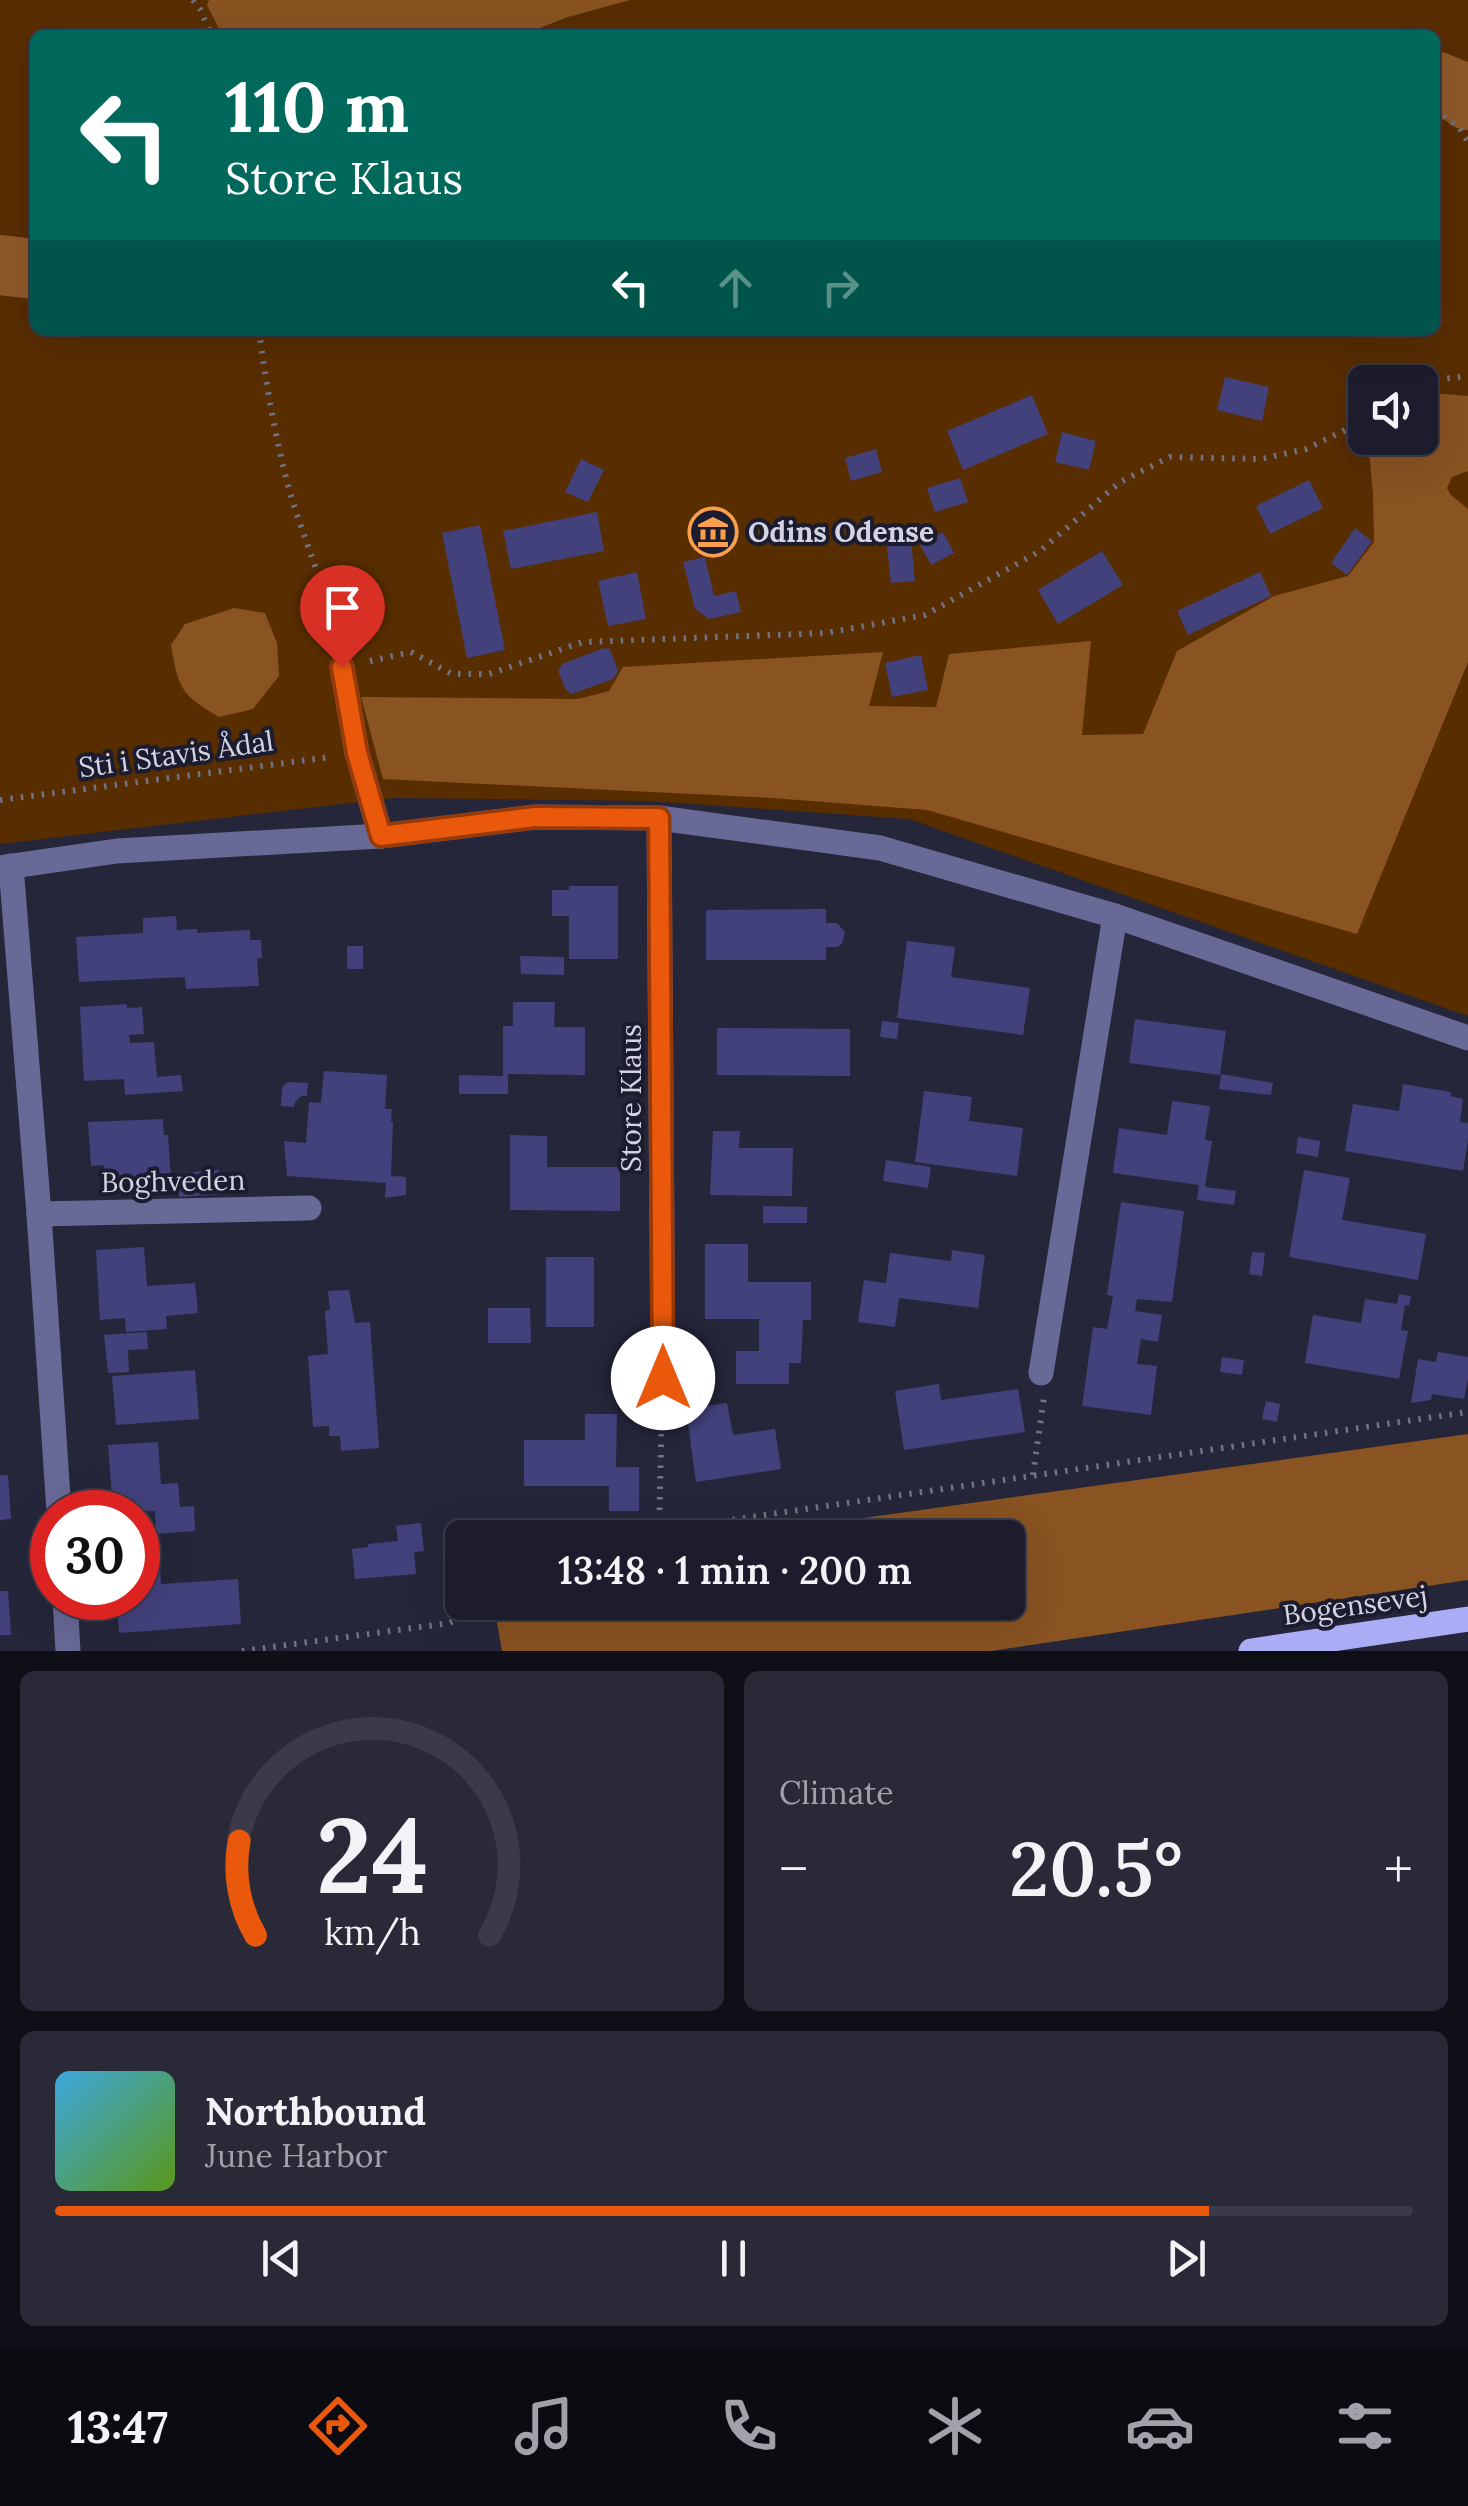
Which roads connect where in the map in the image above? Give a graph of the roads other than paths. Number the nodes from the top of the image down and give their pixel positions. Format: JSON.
{"nodes":[{"id":1,"x":342,"y":667,"type":"road end"},
{"id":2,"x":659,"y":818,"type":"junction"},
{"id":3,"x":381,"y":836,"type":"junction"},
{"id":4,"x":6,"y":867,"type":"edge"},
{"id":5,"x":1115,"y":916,"type":"junction"},
{"id":6,"x":1468,"y":1038,"type":"edge"},
{"id":7,"x":309,"y":1208,"type":"dead end"},
{"id":8,"x":38,"y":1214,"type":"junction"},
{"id":9,"x":1041,"y":1373,"type":"road end"},
{"id":10,"x":663,"y":1378,"type":"road end"},
{"id":11,"x":57,"y":1490,"type":"edge"},
{"id":12,"x":1468,"y":1619,"type":"edge"},
{"id":13,"x":66,"y":1620,"type":"edge"},
{"id":14,"x":68,"y":1651,"type":"edge"},
{"id":15,"x":1251,"y":1651,"type":"edge"}],
"edges":[{"from":1,"to":3,"type":"street"},
{"from":2,"to":3,"type":"street"},
{"from":2,"to":5,"type":"street"},
{"from":2,"to":10,"type":"street","name":"Store Klaus"},
{"from":3,"to":4,"type":"street"},
{"from":4,"to":8,"type":"street"},
{"from":5,"to":6,"type":"street"},
{"from":5,"to":9,"type":"street"},
{"from":7,"to":8,"type":"street","name":"Boghveden"},
{"from":8,"to":11,"type":"street"},
{"from":12,"to":15,"type":"main road","name":"Bogensevej"},
{"from":13,"to":14,"type":"street"}]}
